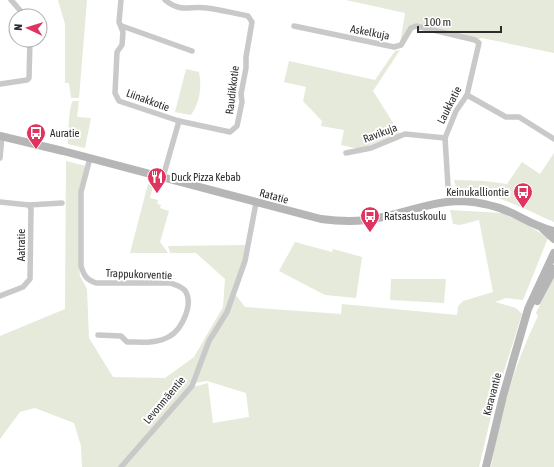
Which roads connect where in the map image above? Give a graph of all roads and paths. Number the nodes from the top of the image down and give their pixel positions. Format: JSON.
{"nodes":[{"id":1,"x":11,"y":0,"type":"edge"},
{"id":2,"x":121,"y":0,"type":"edge"},
{"id":3,"x":165,"y":0,"type":"edge"},
{"id":4,"x":18,"y":8,"type":"edge"},
{"id":5,"x":122,"y":26,"type":"junction"},
{"id":6,"x":294,"y":26,"type":"dead end"},
{"id":7,"x":479,"y":43,"type":"joint"},
{"id":8,"x":30,"y":48,"type":"edge"},
{"id":9,"x":192,"y":51,"type":"dead end"},
{"id":10,"x":0,"y":84,"type":"edge"},
{"id":11,"x":467,"y":95,"type":"junction"},
{"id":12,"x":179,"y":121,"type":"junction"},
{"id":13,"x":1,"y":136,"type":"edge"},
{"id":14,"x":445,"y":138,"type":"junction"},
{"id":15,"x":554,"y":139,"type":"edge"},
{"id":16,"x":346,"y":154,"type":"dead end"},
{"id":17,"x":0,"y":158,"type":"edge"},
{"id":18,"x":90,"y":158,"type":"junction"},
{"id":19,"x":163,"y":177,"type":"junction"},
{"id":20,"x":0,"y":202,"type":"edge"},
{"id":21,"x":449,"y":202,"type":"junction"},
{"id":22,"x":62,"y":203,"type":"dead end"},
{"id":23,"x":256,"y":203,"type":"junction"},
{"id":24,"x":29,"y":205,"type":"junction"},
{"id":25,"x":542,"y":228,"type":"junction"},
{"id":26,"x":554,"y":231,"type":"edge"},
{"id":27,"x":554,"y":239,"type":"edge"},
{"id":28,"x":554,"y":253,"type":"edge"},
{"id":29,"x":554,"y":268,"type":"edge"},
{"id":30,"x":0,"y":296,"type":"edge"},
{"id":31,"x":523,"y":328,"type":"junction"},
{"id":32,"x":98,"y":335,"type":"dead end"},
{"id":33,"x":121,"y":467,"type":"edge"},
{"id":34,"x":486,"y":467,"type":"edge"}],
"edges":[{"from":1,"to":4,"type":"street"},
{"from":2,"to":5,"type":"street","name":"Liinakkotie"},
{"from":3,"to":12,"type":"street","name":"Raudikkotie"},
{"from":5,"to":9,"type":"street"},
{"from":5,"to":12,"type":"street","name":"Liinakkotie"},
{"from":6,"to":7,"type":"street","name":"Askelkuja"},
{"from":7,"to":11,"type":"street","name":"Laukkatie"},
{"from":8,"to":10,"type":"street"},
{"from":11,"to":14,"type":"street","name":"Laukkatie"},
{"from":11,"to":15,"type":"street"},
{"from":12,"to":19,"type":"street"},
{"from":13,"to":17,"type":"street"},
{"from":13,"to":18,"type":"street","name":"Ratatie"},
{"from":14,"to":16,"type":"street","name":"Ravikuja"},
{"from":14,"to":21,"type":"street","name":"Laukkatie"},
{"from":18,"to":19,"type":"street","name":"Ratatie"},
{"from":18,"to":32,"type":"street","name":"Trappukorventie"},
{"from":19,"to":23,"type":"street","name":"Ratatie"},
{"from":20,"to":24,"type":"street"},
{"from":21,"to":23,"type":"street","name":"Ratatie"},
{"from":21,"to":25,"type":"street","name":"Ratatie"},
{"from":22,"to":24,"type":"street"},
{"from":23,"to":33,"type":"street","name":"Levonmäentie"},
{"from":24,"to":30,"type":"street","name":"Aatratie"},
{"from":25,"to":26,"type":"street","name":"Ratatie"},
{"from":25,"to":27,"type":"street","name":"Ratatie"},
{"from":28,"to":31,"type":"street","name":"Keravantie"},
{"from":29,"to":31,"type":"street","name":"Keravantie"},
{"from":31,"to":34,"type":"street","name":"Keravantie"}]}
